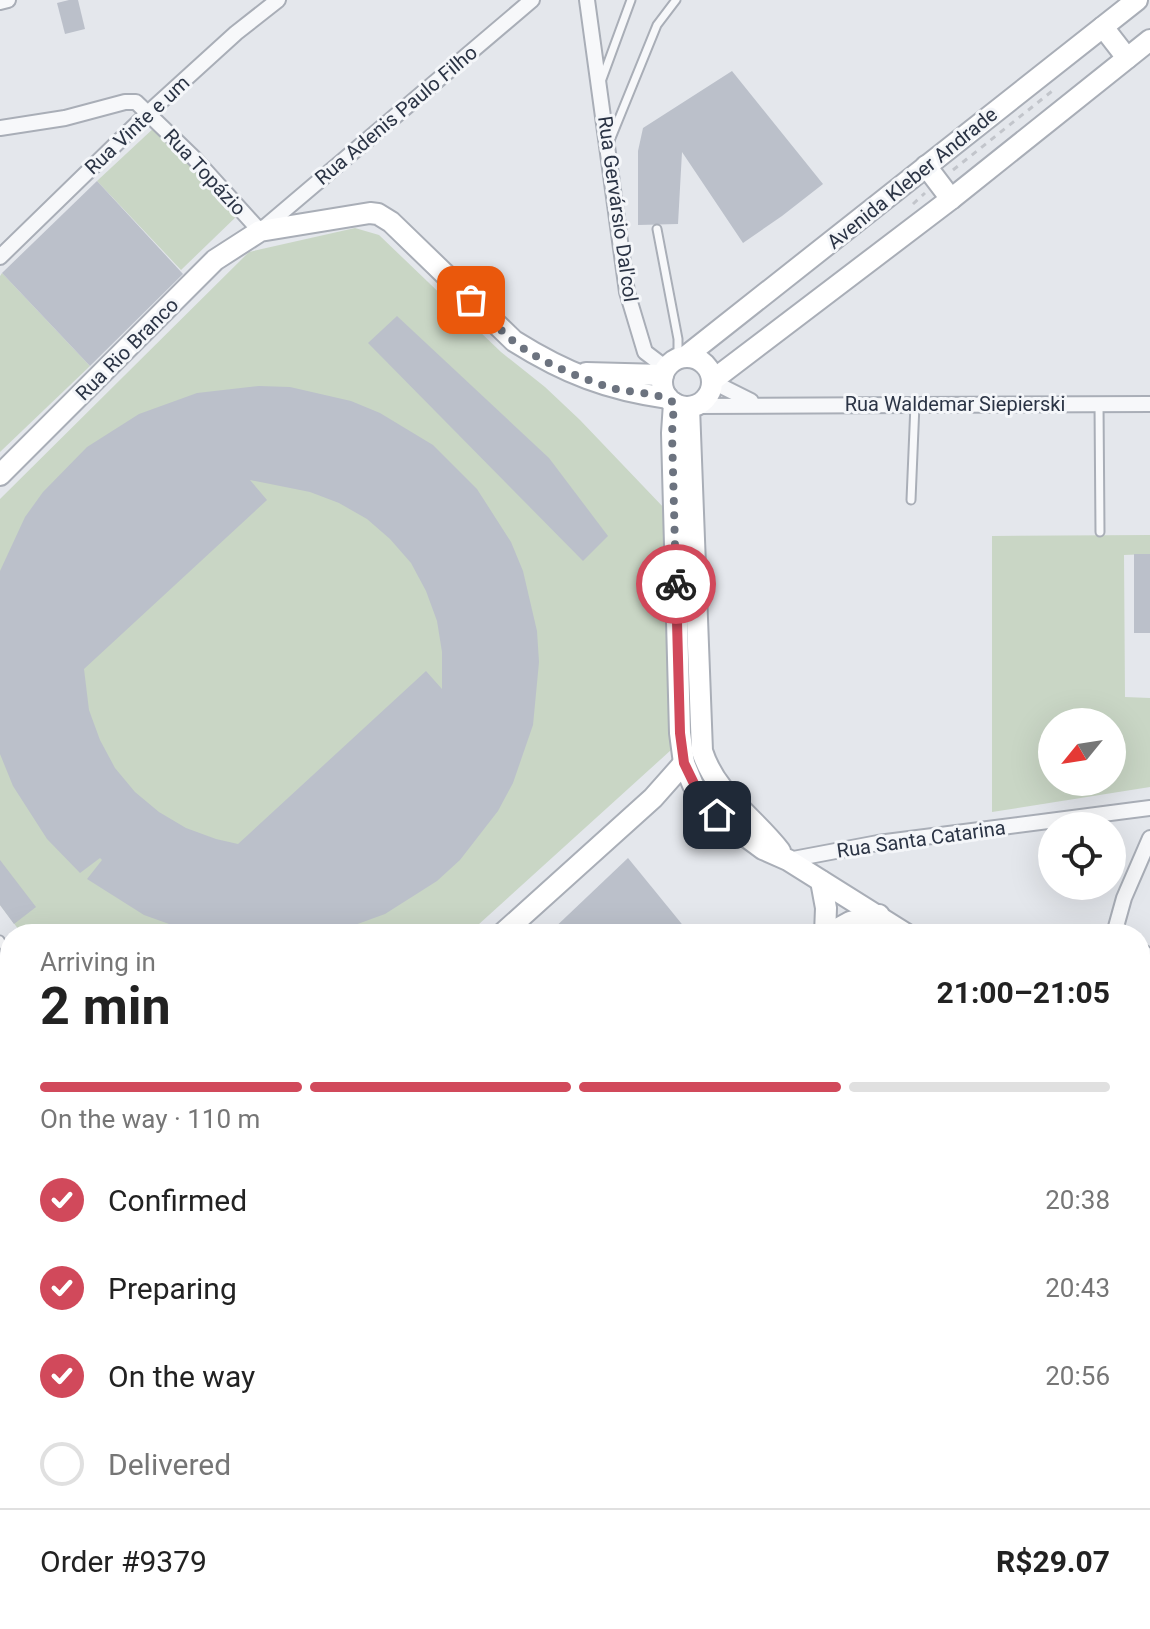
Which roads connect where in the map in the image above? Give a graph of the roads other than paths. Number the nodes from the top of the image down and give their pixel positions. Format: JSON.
{"nodes":[{"id":1,"x":8,"y":0,"type":"edge"},
{"id":2,"x":532,"y":0,"type":"edge"},
{"id":3,"x":587,"y":0,"type":"edge"},
{"id":4,"x":631,"y":0,"type":"edge"},
{"id":5,"x":676,"y":0,"type":"edge"},
{"id":6,"x":1137,"y":0,"type":"edge"},
{"id":7,"x":0,"y":2,"type":"edge"},
{"id":8,"x":272,"y":2,"type":"edge"},
{"id":9,"x":1103,"y":27,"type":"junction"},
{"id":10,"x":1150,"y":40,"type":"edge"},
{"id":11,"x":1127,"y":58,"type":"junction"},
{"id":12,"x":600,"y":84,"type":"junction"},
{"id":13,"x":148,"y":113,"type":"junction"},
{"id":14,"x":0,"y":128,"type":"edge"},
{"id":15,"x":608,"y":145,"type":"junction"},
{"id":16,"x":926,"y":166,"type":"junction"},
{"id":17,"x":951,"y":199,"type":"junction"},
{"id":18,"x":657,"y":229,"type":"dead end"},
{"id":19,"x":260,"y":231,"type":"junction"},
{"id":20,"x":0,"y":257,"type":"edge"},
{"id":21,"x":673,"y":365,"type":"junction"},
{"id":22,"x":574,"y":373,"type":"junction"},
{"id":23,"x":713,"y":381,"type":"junction"},
{"id":24,"x":682,"y":404,"type":"junction"},
{"id":25,"x":759,"y":404,"type":"junction"},
{"id":26,"x":915,"y":404,"type":"junction"},
{"id":27,"x":1099,"y":404,"type":"junction"},
{"id":28,"x":1150,"y":404,"type":"edge"},
{"id":29,"x":0,"y":475,"type":"edge"},
{"id":30,"x":911,"y":500,"type":"dead end"},
{"id":31,"x":1100,"y":532,"type":"dead end"},
{"id":32,"x":684,"y":763,"type":"junction"},
{"id":33,"x":1150,"y":808,"type":"edge"},
{"id":34,"x":1150,"y":838,"type":"edge"},
{"id":35,"x":788,"y":860,"type":"junction"},
{"id":36,"x":821,"y":881,"type":"junction"},
{"id":37,"x":879,"y":923,"type":"edge"},
{"id":38,"x":513,"y":924,"type":"edge"},
{"id":39,"x":826,"y":924,"type":"edge"},
{"id":40,"x":846,"y":924,"type":"edge"},
{"id":41,"x":1117,"y":924,"type":"edge"}],
"edges":[{"from":1,"to":7,"type":"street"},
{"from":2,"to":19,"type":"street","name":"Rua Adenis Paulo Filho"},
{"from":3,"to":12,"type":"street","name":"Rua Gervársio Dal'col"},
{"from":4,"to":12,"type":"lane","name":"Rua Gervársio Dal'col"},
{"from":5,"to":15,"type":"lane"},
{"from":6,"to":9,"type":"street","name":"Avenida Kleber Andrade"},
{"from":8,"to":13,"type":"street","name":"Rua Vinte e um"},
{"from":9,"to":11,"type":"street"},
{"from":9,"to":16,"type":"street","name":"Avenida Kleber Andrade"},
{"from":10,"to":11,"type":"street","name":"Avenida Kleber Andrade"},
{"from":11,"to":17,"type":"street","name":"Avenida Kleber Andrade"},
{"from":12,"to":15,"type":"street","name":"Rua Gervársio Dal'col"},
{"from":13,"to":14,"type":"street"},
{"from":13,"to":19,"type":"street","name":"Rua Topázio"},
{"from":13,"to":20,"type":"street","name":"Rua Vinte e um"},
{"from":15,"to":21,"type":"street","name":"Rua Gervársio Dal'col"},
{"from":16,"to":17,"type":"street"},
{"from":16,"to":21,"type":"street","name":"Avenida Kleber Andrade"},
{"from":17,"to":23,"type":"street","name":"Avenida Kleber Andrade"},
{"from":18,"to":21,"type":"lane"},
{"from":19,"to":22,"type":"street"},
{"from":19,"to":29,"type":"street","name":"Rua Rio Branco"},
{"from":21,"to":22,"type":"street"},
{"from":21,"to":23,"type":"street"},
{"from":21,"to":24,"type":"street"},
{"from":22,"to":24,"type":"street"},
{"from":23,"to":24,"type":"street"},
{"from":23,"to":25,"type":"street","name":"Rua Waldemar Siepierski"},
{"from":24,"to":25,"type":"street","name":"Rua Waldemar Siepierski"},
{"from":24,"to":32,"type":"street"},
{"from":24,"to":35,"type":"street"},
{"from":25,"to":26,"type":"street","name":"Rua Waldemar Siepierski"},
{"from":26,"to":27,"type":"street","name":"Rua Waldemar Siepierski"},
{"from":26,"to":30,"type":"lane"},
{"from":27,"to":28,"type":"street","name":"Rua Waldemar Siepierski"},
{"from":27,"to":31,"type":"lane"},
{"from":32,"to":35,"type":"street"},
{"from":32,"to":38,"type":"street"},
{"from":33,"to":35,"type":"street","name":"Rua Santa Catarina"},
{"from":34,"to":41,"type":"street"},
{"from":35,"to":36,"type":"street"},
{"from":36,"to":37,"type":"street"},
{"from":36,"to":39,"type":"street"},
{"from":37,"to":40,"type":"street"}]}
